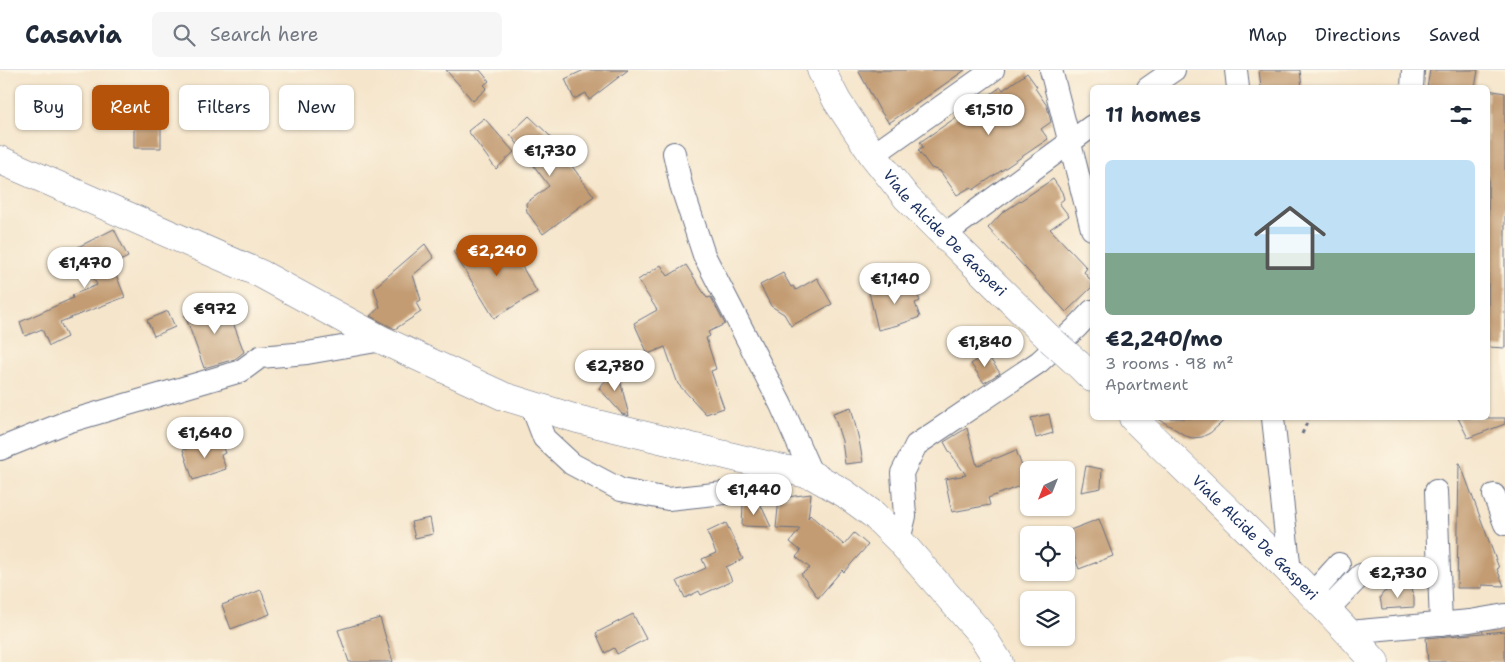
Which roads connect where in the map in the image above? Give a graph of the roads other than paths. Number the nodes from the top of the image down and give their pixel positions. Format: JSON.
{"nodes":[{"id":1,"x":821,"y":70,"type":"edge"},
{"id":2,"x":993,"y":70,"type":"edge"},
{"id":3,"x":1051,"y":70,"type":"edge"},
{"id":4,"x":1174,"y":70,"type":"edge"},
{"id":5,"x":1236,"y":70,"type":"edge"},
{"id":6,"x":1413,"y":70,"type":"edge"},
{"id":7,"x":1152,"y":85,"type":"edge"},
{"id":8,"x":1238,"y":85,"type":"edge"},
{"id":9,"x":1412,"y":85,"type":"edge"},
{"id":10,"x":1090,"y":127,"type":"edge"},
{"id":11,"x":1069,"y":142,"type":"junction"},
{"id":12,"x":674,"y":153,"type":"dead end"},
{"id":13,"x":872,"y":155,"type":"junction"},
{"id":14,"x":0,"y":160,"type":"edge"},
{"id":15,"x":1090,"y":221,"type":"edge"},
{"id":16,"x":945,"y":234,"type":"junction"},
{"id":17,"x":1090,"y":313,"type":"edge"},
{"id":18,"x":382,"y":340,"type":"junction"},
{"id":19,"x":1085,"y":371,"type":"edge"},
{"id":20,"x":531,"y":404,"type":"junction"},
{"id":21,"x":1135,"y":420,"type":"edge"},
{"id":22,"x":1273,"y":420,"type":"edge"},
{"id":23,"x":0,"y":449,"type":"edge"},
{"id":24,"x":779,"y":468,"type":"junction"},
{"id":25,"x":812,"y":475,"type":"junction"},
{"id":26,"x":1436,"y":491,"type":"dead end"},
{"id":27,"x":1494,"y":495,"type":"dead end"},
{"id":28,"x":1505,"y":524,"type":"edge"},
{"id":29,"x":899,"y":540,"type":"junction"},
{"id":30,"x":1339,"y":564,"type":"dead end"},
{"id":31,"x":1290,"y":572,"type":"junction"},
{"id":32,"x":1361,"y":575,"type":"dead end"},
{"id":33,"x":1319,"y":602,"type":"junction"},
{"id":34,"x":1505,"y":615,"type":"edge"},
{"id":35,"x":1441,"y":624,"type":"junction"},
{"id":36,"x":1349,"y":632,"type":"junction"},
{"id":37,"x":999,"y":662,"type":"edge"},
{"id":38,"x":1375,"y":662,"type":"edge"}],
"edges":[{"from":1,"to":13,"type":"main road","name":"Viale Alcide De Gasperi"},
{"from":2,"to":13,"type":"street"},
{"from":3,"to":11,"type":"street"},
{"from":4,"to":7,"type":"street"},
{"from":5,"to":8,"type":"street"},
{"from":6,"to":9,"type":"street"},
{"from":10,"to":11,"type":"street"},
{"from":11,"to":15,"type":"street"},
{"from":11,"to":16,"type":"street"},
{"from":12,"to":25,"type":"street"},
{"from":13,"to":16,"type":"main road","name":"Viale Alcide De Gasperi"},
{"from":14,"to":18,"type":"main road"},
{"from":16,"to":19,"type":"main road","name":"Viale Alcide De Gasperi","bridge":true},
{"from":17,"to":29,"type":"street"},
{"from":18,"to":20,"type":"main road"},
{"from":18,"to":23,"type":"street"},
{"from":20,"to":24,"type":"main road"},
{"from":20,"to":24,"type":"street"},
{"from":21,"to":31,"type":"main road","name":"Viale Alcide De Gasperi"},
{"from":22,"to":31,"type":"street"},
{"from":24,"to":25,"type":"main road"},
{"from":25,"to":29,"type":"main road"},
{"from":26,"to":35,"type":"street"},
{"from":27,"to":28,"type":"street"},
{"from":29,"to":37,"type":"main road"},
{"from":30,"to":33,"type":"street"},
{"from":31,"to":33,"type":"main road","name":"Viale Alcide De Gasperi"},
{"from":32,"to":33,"type":"street"},
{"from":33,"to":36,"type":"main road","name":"Viale Alcide De Gasperi"},
{"from":34,"to":35,"type":"street"},
{"from":35,"to":36,"type":"street"},
{"from":36,"to":38,"type":"main road","name":"Viale Alcide De Gasperi"}]}
